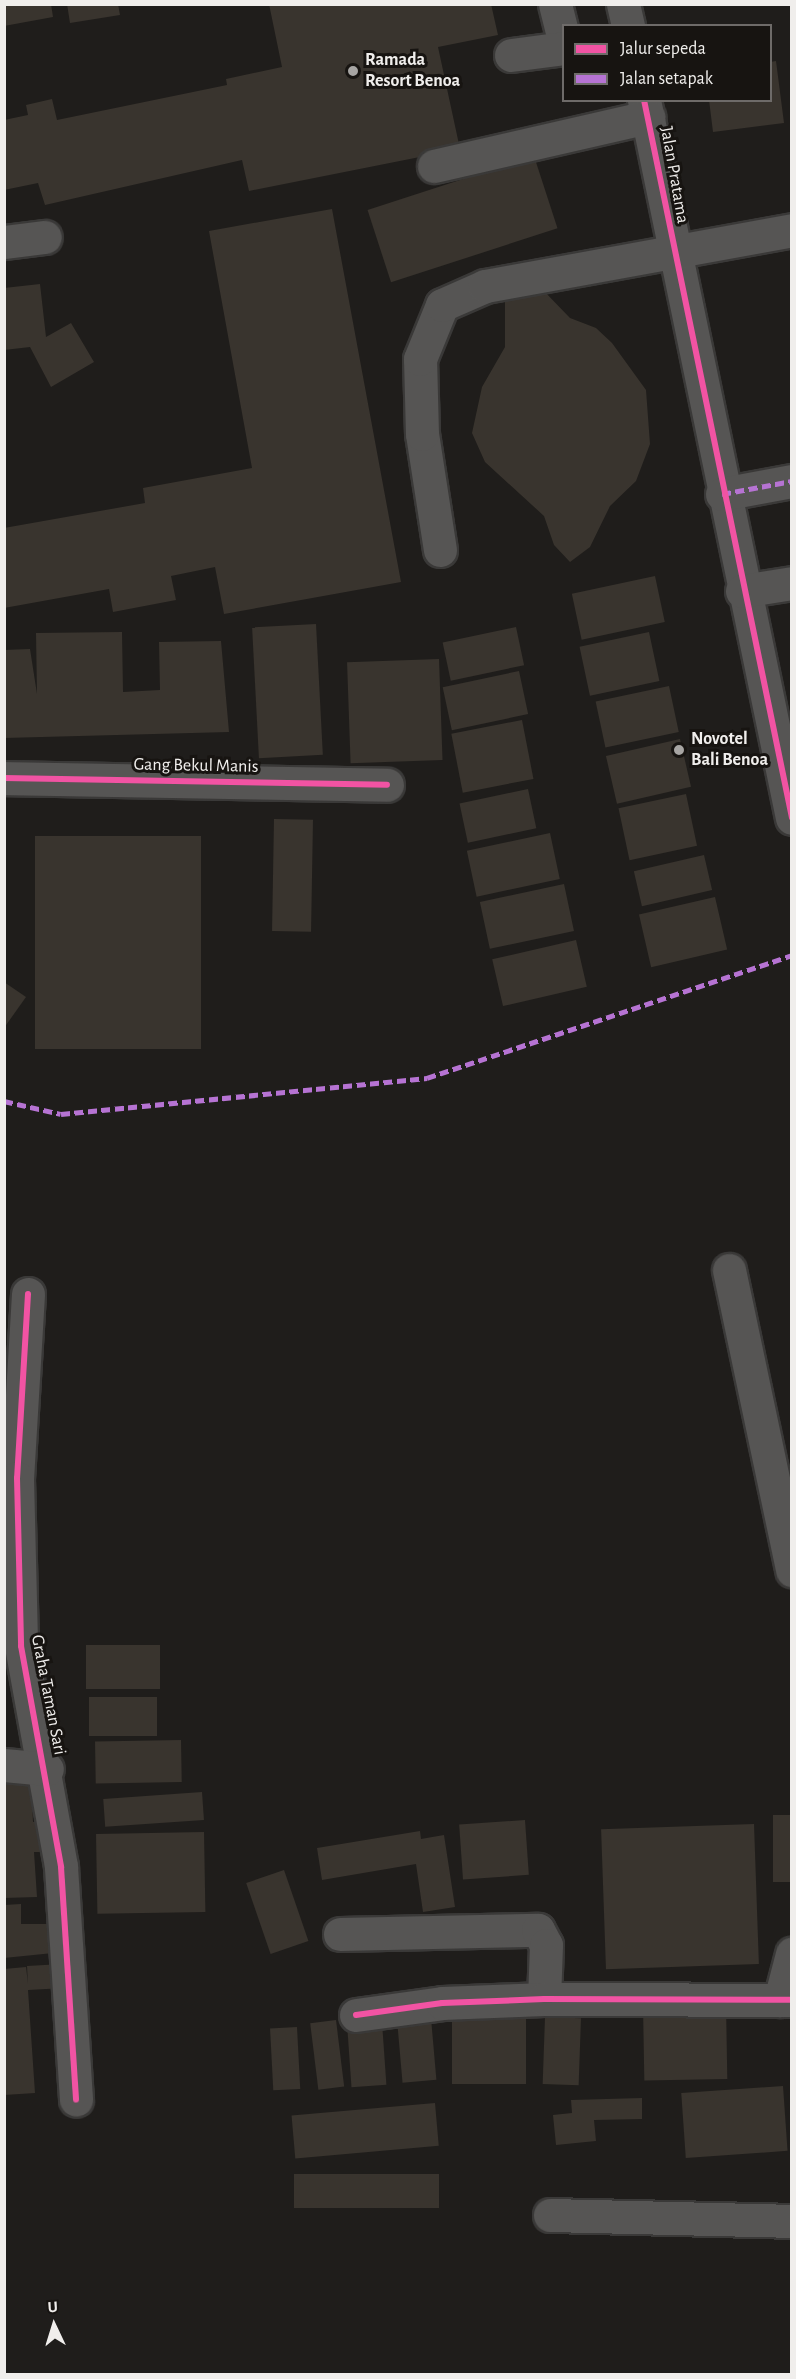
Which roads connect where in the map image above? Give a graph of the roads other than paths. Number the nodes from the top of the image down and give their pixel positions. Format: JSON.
{"nodes":[{"id":1,"x":555,"y":4,"type":"edge"},
{"id":2,"x":623,"y":4,"type":"edge"},
{"id":3,"x":628,"y":24,"type":"edge"},
{"id":4,"x":562,"y":32,"type":"edge"},
{"id":5,"x":562,"y":48,"type":"edge"},
{"id":6,"x":511,"y":55,"type":"dead end"},
{"id":7,"x":646,"y":109,"type":"edge"},
{"id":8,"x":434,"y":165,"type":"dead end"},
{"id":9,"x":792,"y":230,"type":"edge"},
{"id":10,"x":45,"y":237,"type":"dead end"},
{"id":11,"x":4,"y":242,"type":"edge"},
{"id":12,"x":673,"y":254,"type":"junction"},
{"id":13,"x":792,"y":481,"type":"edge"},
{"id":14,"x":722,"y":494,"type":"junction"},
{"id":15,"x":440,"y":550,"type":"dead end"},
{"id":16,"x":792,"y":583,"type":"edge"},
{"id":17,"x":742,"y":591,"type":"junction"},
{"id":18,"x":4,"y":778,"type":"edge"},
{"id":19,"x":387,"y":785,"type":"dead end"},
{"id":20,"x":792,"y":818,"type":"edge"},
{"id":21,"x":729,"y":1270,"type":"dead end"},
{"id":22,"x":28,"y":1294,"type":"dead end"},
{"id":23,"x":792,"y":1570,"type":"edge"},
{"id":24,"x":4,"y":1765,"type":"edge"},
{"id":25,"x":47,"y":1769,"type":"junction"},
{"id":26,"x":340,"y":1934,"type":"dead end"},
{"id":27,"x":792,"y":1954,"type":"edge"},
{"id":28,"x":544,"y":1998,"type":"junction"},
{"id":29,"x":786,"y":2000,"type":"edge"},
{"id":30,"x":356,"y":2015,"type":"dead end"},
{"id":31,"x":76,"y":2100,"type":"dead end"},
{"id":32,"x":549,"y":2215,"type":"dead end"},
{"id":33,"x":792,"y":2221,"type":"edge"}],
"edges":[{"from":1,"to":4,"type":"street"},
{"from":2,"to":3,"type":"street"},
{"from":5,"to":6,"type":"street"},
{"from":7,"to":8,"type":"street"},
{"from":7,"to":12,"type":"street","name":"Jalan Pratama"},
{"from":9,"to":12,"type":"street"},
{"from":10,"to":11,"type":"street"},
{"from":12,"to":14,"type":"street","name":"Jalan Pratama"},
{"from":12,"to":15,"type":"street"},
{"from":13,"to":14,"type":"street"},
{"from":14,"to":17,"type":"street","name":"Jalan Pratama"},
{"from":16,"to":17,"type":"street"},
{"from":17,"to":20,"type":"street","name":"Jalan Pratama"},
{"from":18,"to":19,"type":"street","name":"Gang Bekul Manis"},
{"from":21,"to":23,"type":"street"},
{"from":22,"to":25,"type":"street","name":"Graha Taman Sari"},
{"from":24,"to":25,"type":"street","name":"Graha Taman Sari"},
{"from":25,"to":31,"type":"street","name":"Graha Taman Sari"},
{"from":26,"to":28,"type":"street"},
{"from":27,"to":29,"type":"street"},
{"from":28,"to":29,"type":"street"},
{"from":28,"to":30,"type":"street"},
{"from":32,"to":33,"type":"street"}]}
